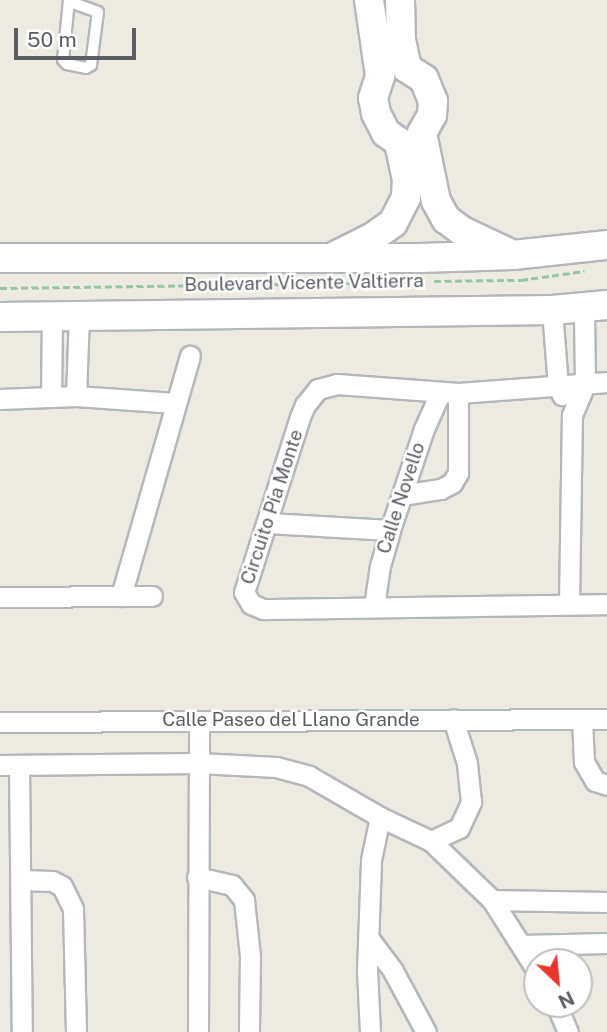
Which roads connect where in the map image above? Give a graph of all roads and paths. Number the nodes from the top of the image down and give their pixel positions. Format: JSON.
{"nodes":[{"id":1,"x":369,"y":0,"type":"edge"},
{"id":2,"x":400,"y":0,"type":"edge"},
{"id":3,"x":70,"y":1,"type":"edge"},
{"id":4,"x":407,"y":68,"type":"junction"},
{"id":5,"x":380,"y":76,"type":"junction"},
{"id":6,"x":411,"y":137,"type":"junction"},
{"id":7,"x":513,"y":255,"type":"junction"},
{"id":8,"x":0,"y":258,"type":"edge"},
{"id":9,"x":601,"y":258,"type":"edge"},
{"id":10,"x":328,"y":259,"type":"junction"},
{"id":11,"x":428,"y":281,"type":"dead end"},
{"id":12,"x":415,"y":282,"type":"dead end"},
{"id":13,"x":0,"y":288,"type":"edge"},
{"id":14,"x":596,"y":306,"type":"edge"},
{"id":15,"x":552,"y":310,"type":"junction"},
{"id":16,"x":65,"y":316,"type":"junction"},
{"id":17,"x":0,"y":317,"type":"edge"},
{"id":18,"x":190,"y":356,"type":"dead end"},
{"id":19,"x":607,"y":382,"type":"edge"},
{"id":20,"x":585,"y":384,"type":"junction"},
{"id":21,"x":558,"y":386,"type":"junction"},
{"id":22,"x":449,"y":393,"type":"junction"},
{"id":23,"x":76,"y":396,"type":"junction"},
{"id":24,"x":51,"y":397,"type":"junction"},
{"id":25,"x":0,"y":399,"type":"edge"},
{"id":26,"x":175,"y":403,"type":"junction"},
{"id":27,"x":572,"y":415,"type":"junction"},
{"id":28,"x":402,"y":495,"type":"junction"},
{"id":29,"x":268,"y":523,"type":"junction"},
{"id":30,"x":390,"y":530,"type":"junction"},
{"id":31,"x":121,"y":596,"type":"junction"},
{"id":32,"x":152,"y":596,"type":"dead end"},
{"id":33,"x":0,"y":597,"type":"edge"},
{"id":34,"x":569,"y":604,"type":"junction"},
{"id":35,"x":607,"y":604,"type":"edge"},
{"id":36,"x":374,"y":606,"type":"junction"},
{"id":37,"x":453,"y":719,"type":"junction"},
{"id":38,"x":582,"y":719,"type":"junction"},
{"id":39,"x":607,"y":719,"type":"edge"},
{"id":40,"x":200,"y":721,"type":"junction"},
{"id":41,"x":0,"y":722,"type":"edge"},
{"id":42,"x":199,"y":763,"type":"junction"},
{"id":43,"x":10,"y":765,"type":"edge"},
{"id":44,"x":607,"y":785,"type":"edge"},
{"id":45,"x":380,"y":817,"type":"junction"},
{"id":46,"x":432,"y":841,"type":"junction"},
{"id":47,"x":197,"y":877,"type":"junction"},
{"id":48,"x":21,"y":880,"type":"junction"},
{"id":49,"x":492,"y":900,"type":"junction"},
{"id":50,"x":607,"y":902,"type":"edge"},
{"id":51,"x":370,"y":940,"type":"junction"},
{"id":52,"x":607,"y":943,"type":"edge"},
{"id":53,"x":522,"y":945,"type":"junction"},
{"id":54,"x":524,"y":948,"type":"edge"},
{"id":55,"x":22,"y":1032,"type":"edge"},
{"id":56,"x":76,"y":1032,"type":"edge"},
{"id":57,"x":198,"y":1032,"type":"edge"},
{"id":58,"x":249,"y":1032,"type":"edge"},
{"id":59,"x":370,"y":1032,"type":"edge"},
{"id":60,"x":426,"y":1032,"type":"edge"}],
"edges":[{"from":1,"to":5,"type":"main road"},
{"from":2,"to":4,"type":"main road"},
{"from":3,"to":3,"type":"lane"},
{"from":4,"to":5,"type":"main road"},
{"from":4,"to":6,"type":"main road"},
{"from":5,"to":6,"type":"main road"},
{"from":6,"to":7,"type":"main road"},
{"from":6,"to":10,"type":"main road"},
{"from":7,"to":9,"type":"main road","name":"Boulevard Vicente Valtierra"},
{"from":7,"to":10,"type":"main road","name":"Boulevard Vicente Valtierra"},
{"from":8,"to":10,"type":"main road","name":"Boulevard Vicente Valtierra"},
{"from":9,"to":11,"type":"path","name":"Boulevard Vicente Valtierra"},
{"from":12,"to":13,"type":"path","name":"Boulevard Vicente Valtierra"},
{"from":14,"to":15,"type":"main road","name":"Boulevard Vicente Valtierra"},
{"from":14,"to":20,"type":"street"},
{"from":15,"to":16,"type":"main road","name":"Boulevard Vicente Valtierra"},
{"from":15,"to":21,"type":"street"},
{"from":16,"to":17,"type":"main road","name":"Boulevard Vicente Valtierra"},
{"from":16,"to":23,"type":"street"},
{"from":16,"to":24,"type":"street"},
{"from":18,"to":26,"type":"street"},
{"from":19,"to":20,"type":"street","name":"Circuito Pía Monte"},
{"from":20,"to":21,"type":"street","name":"Circuito Pía Monte"},
{"from":20,"to":27,"type":"street"},
{"from":21,"to":22,"type":"street","name":"Circuito Pía Monte"},
{"from":21,"to":27,"type":"street"},
{"from":22,"to":28,"type":"street","name":"Calle Novello"},
{"from":22,"to":28,"type":"street"},
{"from":22,"to":29,"type":"street","name":"Circuito Pía Monte"},
{"from":23,"to":24,"type":"street"},
{"from":23,"to":26,"type":"street"},
{"from":24,"to":25,"type":"street"},
{"from":26,"to":31,"type":"street"},
{"from":27,"to":34,"type":"street"},
{"from":28,"to":30,"type":"street","name":"Calle Novello"},
{"from":29,"to":30,"type":"street"},
{"from":29,"to":36,"type":"street","name":"Circuito Pía Monte"},
{"from":30,"to":36,"type":"street","name":"Calle Novello"},
{"from":31,"to":32,"type":"street"},
{"from":31,"to":33,"type":"street"},
{"from":34,"to":35,"type":"street","name":"Circuito Pía Monte"},
{"from":34,"to":36,"type":"street","name":"Circuito Pía Monte"},
{"from":37,"to":38,"type":"street","name":"Calle Paseo del Llano Grande"},
{"from":37,"to":40,"type":"street","name":"Calle Paseo del Llano Grande"},
{"from":37,"to":46,"type":"street"},
{"from":38,"to":39,"type":"street","name":"Calle Paseo del Llano Grande"},
{"from":38,"to":44,"type":"street"},
{"from":40,"to":41,"type":"street","name":"Calle Paseo del Llano Grande"},
{"from":40,"to":42,"type":"street"},
{"from":42,"to":43,"type":"street"},
{"from":42,"to":45,"type":"street"},
{"from":42,"to":47,"type":"street"},
{"from":43,"to":48,"type":"street"},
{"from":45,"to":46,"type":"street"},
{"from":45,"to":51,"type":"street"},
{"from":46,"to":49,"type":"street"},
{"from":47,"to":57,"type":"street"},
{"from":47,"to":58,"type":"street"},
{"from":48,"to":55,"type":"street"},
{"from":48,"to":56,"type":"street"},
{"from":49,"to":50,"type":"street"},
{"from":49,"to":53,"type":"street"},
{"from":51,"to":59,"type":"street"},
{"from":51,"to":60,"type":"street"},
{"from":52,"to":53,"type":"street"},
{"from":53,"to":54,"type":"street"}]}
